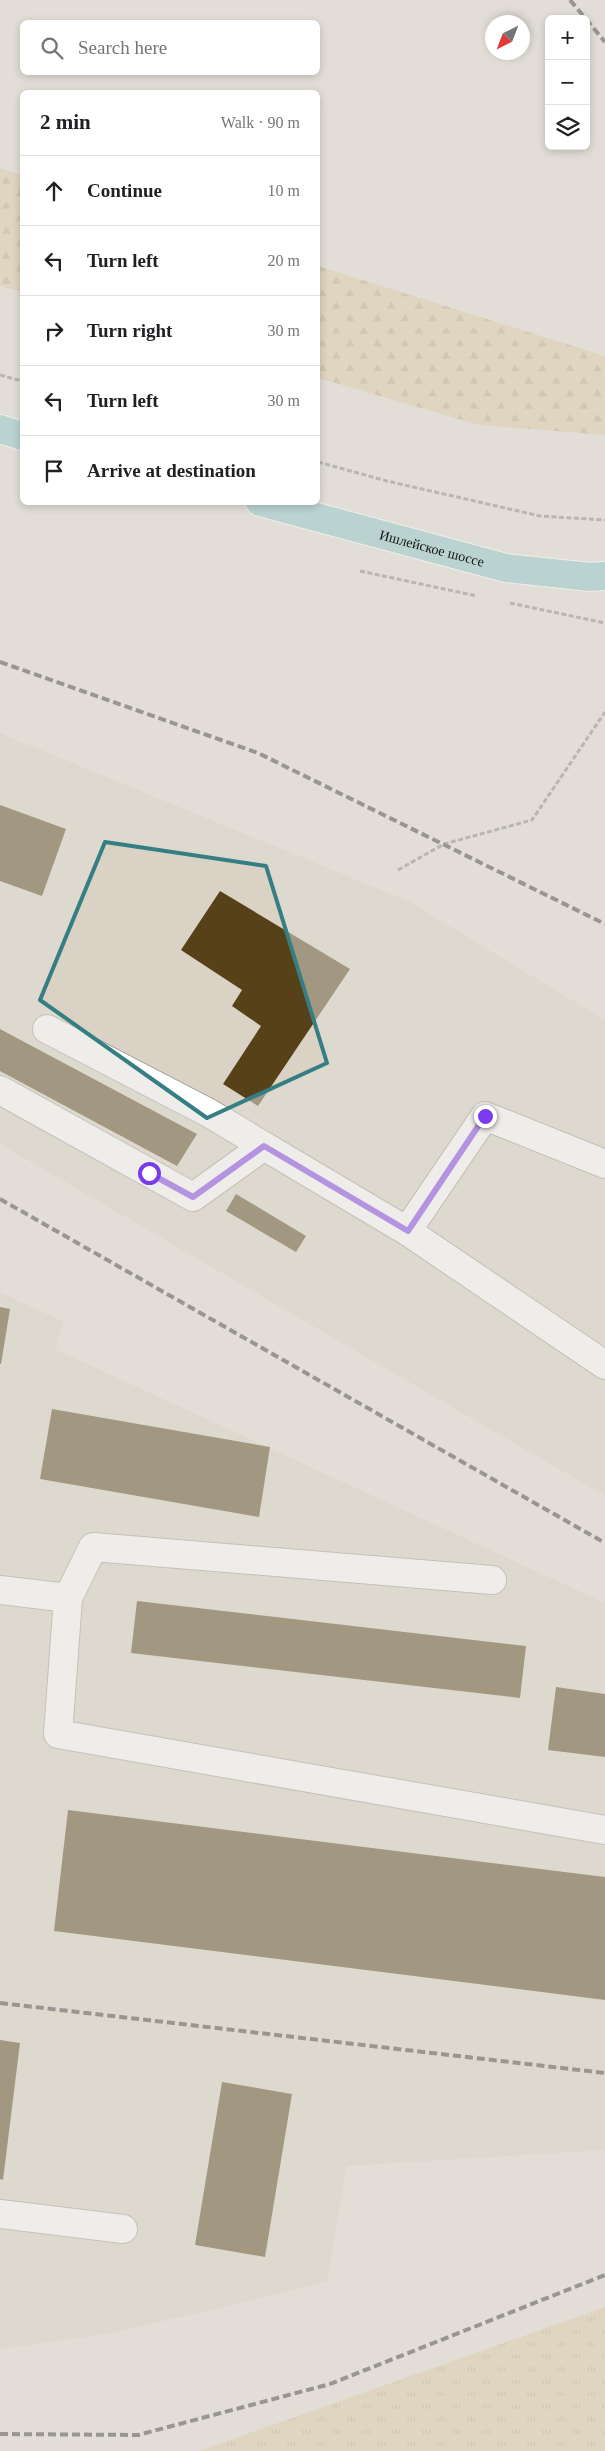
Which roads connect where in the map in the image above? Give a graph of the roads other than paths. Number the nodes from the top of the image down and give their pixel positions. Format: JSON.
{"nodes":[{"id":1,"x":0,"y":429,"type":"edge"},
{"id":2,"x":20,"y":435,"type":"edge"},
{"id":3,"x":271,"y":505,"type":"edge"},
{"id":4,"x":605,"y":576,"type":"edge"},
{"id":5,"x":47,"y":1029,"type":"dead end"},
{"id":6,"x":0,"y":1090,"type":"edge"},
{"id":7,"x":264,"y":1146,"type":"junction"},
{"id":8,"x":605,"y":1164,"type":"edge"},
{"id":9,"x":408,"y":1231,"type":"junction"},
{"id":10,"x":605,"y":1364,"type":"edge"},
{"id":11,"x":492,"y":1580,"type":"dead end"},
{"id":12,"x":0,"y":1590,"type":"edge"},
{"id":13,"x":68,"y":1598,"type":"junction"},
{"id":14,"x":605,"y":1830,"type":"edge"},
{"id":15,"x":0,"y":2214,"type":"edge"},
{"id":16,"x":123,"y":2229,"type":"dead end"}],
"edges":[{"from":1,"to":2,"type":"main road"},
{"from":3,"to":4,"type":"main road","name":"Ишлейское шоссе"},
{"from":5,"to":7,"type":"lane"},
{"from":6,"to":7,"type":"lane"},
{"from":7,"to":9,"type":"lane"},
{"from":8,"to":9,"type":"lane"},
{"from":9,"to":10,"type":"lane"},
{"from":11,"to":13,"type":"lane"},
{"from":12,"to":13,"type":"lane"},
{"from":13,"to":14,"type":"lane"},
{"from":15,"to":16,"type":"lane"}]}
